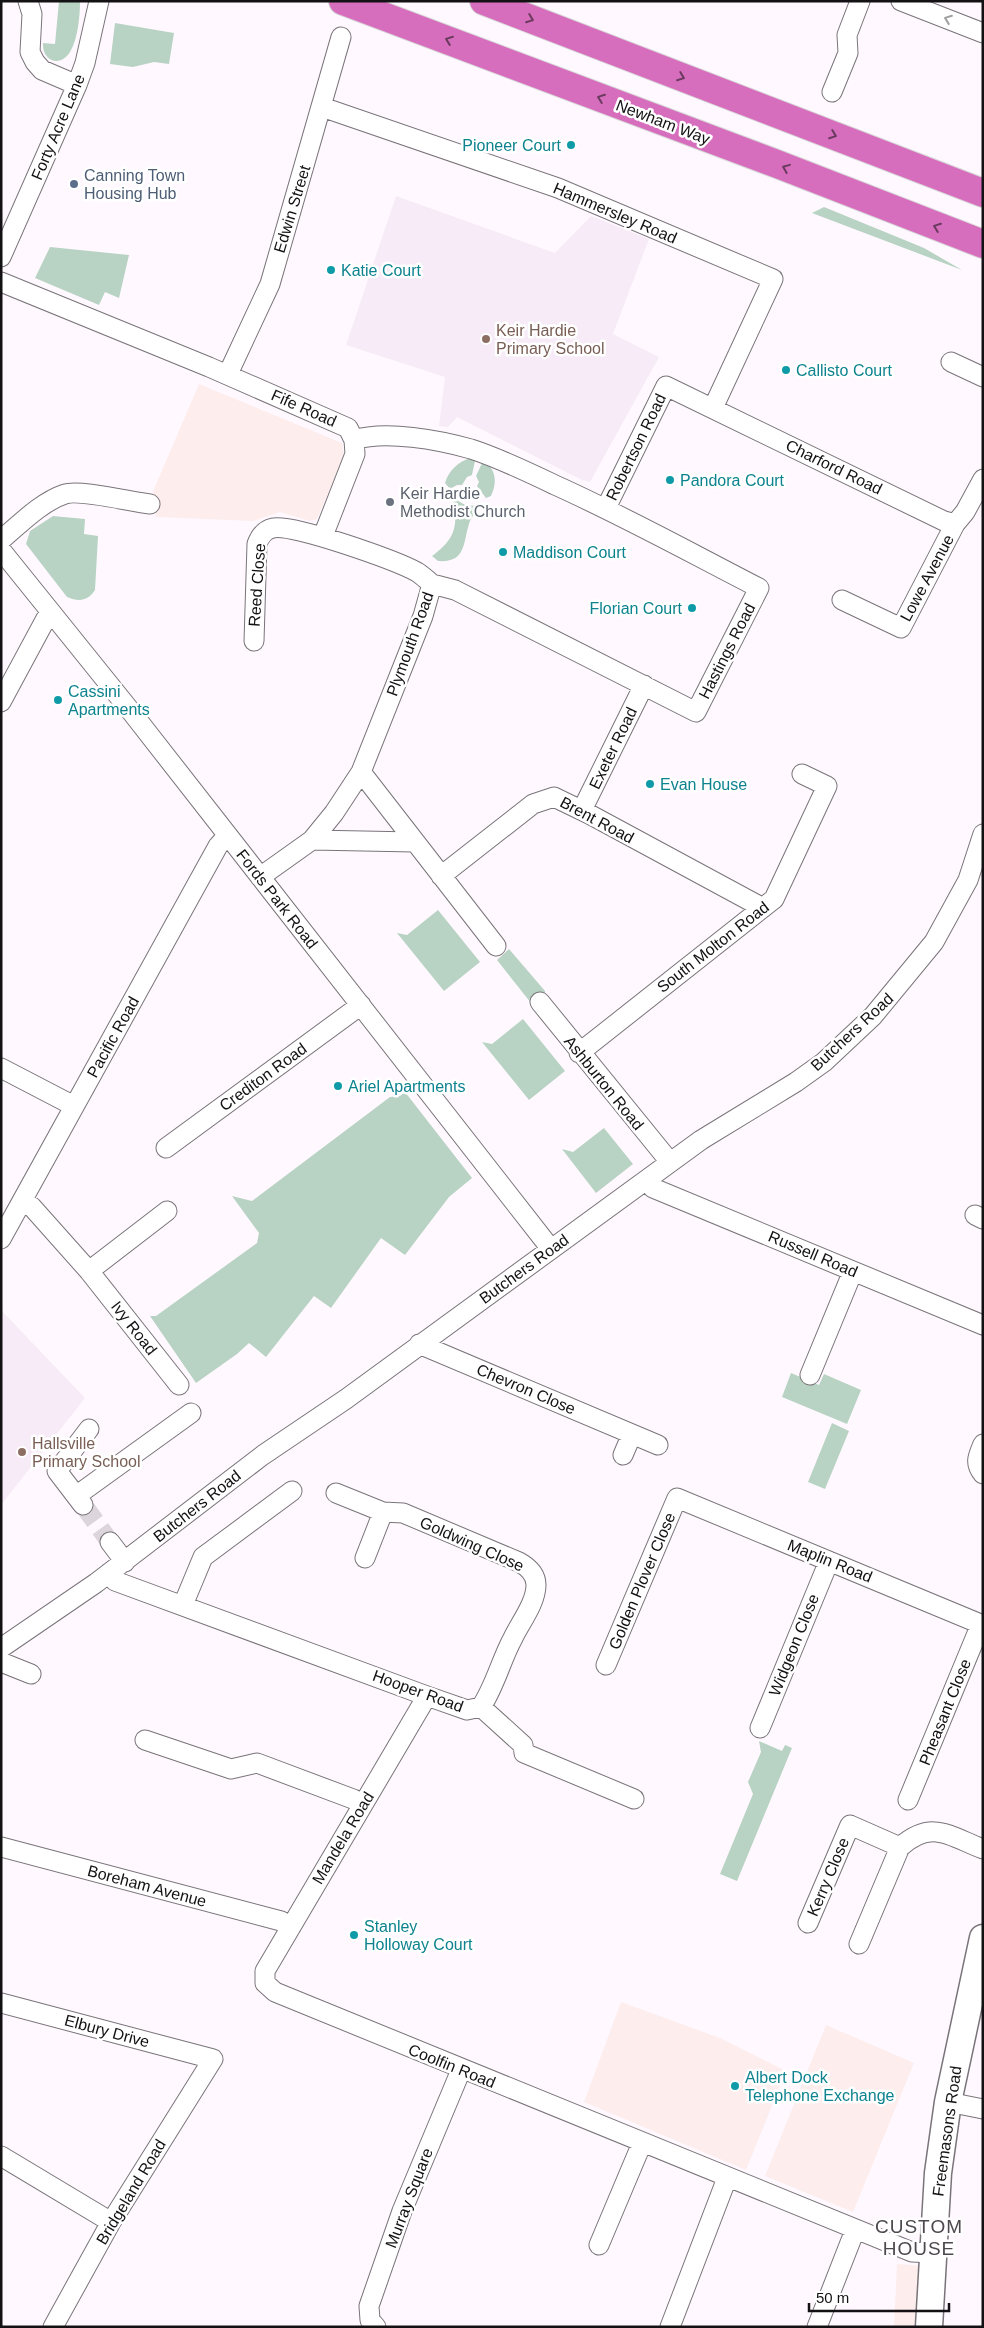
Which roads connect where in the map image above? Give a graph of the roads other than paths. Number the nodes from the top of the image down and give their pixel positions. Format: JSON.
{"nodes":[{"id":1,"x":28,"y":1,"type":"edge"},
{"id":2,"x":99,"y":1,"type":"edge"},
{"id":3,"x":343,"y":1,"type":"edge"},
{"id":4,"x":484,"y":1,"type":"edge"},
{"id":5,"x":860,"y":1,"type":"edge"},
{"id":6,"x":902,"y":1,"type":"edge"},
{"id":7,"x":983,"y":33,"type":"edge"},
{"id":8,"x":341,"y":37,"type":"dead end"},
{"id":9,"x":77,"y":85,"type":"junction"},
{"id":10,"x":832,"y":92,"type":"dead end"},
{"id":11,"x":322,"y":107,"type":"junction"},
{"id":12,"x":983,"y":193,"type":"edge"},
{"id":13,"x":983,"y":244,"type":"edge"},
{"id":14,"x":2,"y":251,"type":"edge"},
{"id":15,"x":1,"y":282,"type":"edge"},
{"id":16,"x":951,"y":362,"type":"dead end"},
{"id":17,"x":228,"y":374,"type":"junction"},
{"id":18,"x":983,"y":377,"type":"edge"},
{"id":19,"x":666,"y":386,"type":"joint"},
{"id":20,"x":713,"y":408,"type":"junction"},
{"id":21,"x":354,"y":440,"type":"junction"},
{"id":22,"x":983,"y":479,"type":"edge"},
{"id":23,"x":150,"y":504,"type":"dead end"},
{"id":24,"x":606,"y":508,"type":"junction"},
{"id":25,"x":955,"y":524,"type":"junction"},
{"id":26,"x":266,"y":531,"type":"joint"},
{"id":27,"x":323,"y":536,"type":"junction"},
{"id":28,"x":1,"y":540,"type":"edge"},
{"id":29,"x":1,"y":550,"type":"edge"},
{"id":30,"x":432,"y":584,"type":"junction"},
{"id":31,"x":842,"y":600,"type":"dead end"},
{"id":32,"x":50,"y":611,"type":"junction"},
{"id":33,"x":254,"y":641,"type":"dead end"},
{"id":34,"x":644,"y":685,"type":"junction"},
{"id":35,"x":1,"y":702,"type":"edge"},
{"id":36,"x":361,"y":772,"type":"junction"},
{"id":37,"x":802,"y":774,"type":"dead end"},
{"id":38,"x":582,"y":810,"type":"junction"},
{"id":39,"x":983,"y":834,"type":"edge"},
{"id":40,"x":227,"y":836,"type":"junction"},
{"id":41,"x":312,"y":840,"type":"junction"},
{"id":42,"x":414,"y":842,"type":"junction"},
{"id":43,"x":441,"y":876,"type":"junction"},
{"id":44,"x":260,"y":878,"type":"junction"},
{"id":45,"x":763,"y":908,"type":"junction"},
{"id":46,"x":496,"y":946,"type":"dead end"},
{"id":47,"x":540,"y":1002,"type":"dead end"},
{"id":48,"x":361,"y":1005,"type":"junction"},
{"id":49,"x":579,"y":1053,"type":"junction"},
{"id":50,"x":1,"y":1068,"type":"edge"},
{"id":51,"x":74,"y":1106,"type":"junction"},
{"id":52,"x":166,"y":1148,"type":"dead end"},
{"id":53,"x":670,"y":1162,"type":"junction"},
{"id":54,"x":646,"y":1180,"type":"junction"},
{"id":55,"x":22,"y":1201,"type":"junction"},
{"id":56,"x":167,"y":1211,"type":"dead end"},
{"id":57,"x":1,"y":1239,"type":"edge"},
{"id":58,"x":551,"y":1249,"type":"junction"},
{"id":59,"x":89,"y":1271,"type":"junction"},
{"id":60,"x":853,"y":1271,"type":"junction"},
{"id":61,"x":983,"y":1325,"type":"edge"},
{"id":62,"x":419,"y":1344,"type":"junction"},
{"id":63,"x":810,"y":1375,"type":"dead end"},
{"id":64,"x":179,"y":1385,"type":"dead end"},
{"id":65,"x":191,"y":1413,"type":"dead end"},
{"id":66,"x":89,"y":1429,"type":"dead end"},
{"id":67,"x":632,"y":1434,"type":"junction"},
{"id":68,"x":983,"y":1444,"type":"edge"},
{"id":69,"x":658,"y":1445,"type":"dead end"},
{"id":70,"x":623,"y":1455,"type":"dead end"},
{"id":71,"x":983,"y":1474,"type":"edge"},
{"id":72,"x":292,"y":1492,"type":"dead end"},
{"id":73,"x":336,"y":1493,"type":"dead end"},
{"id":74,"x":677,"y":1498,"type":"joint"},
{"id":75,"x":383,"y":1512,"type":"junction"},
{"id":76,"x":110,"y":1542,"type":"tunnel mouth"},
{"id":77,"x":365,"y":1558,"type":"dead end"},
{"id":78,"x":828,"y":1561,"type":"junction"},
{"id":79,"x":125,"y":1562,"type":"junction"},
{"id":80,"x":109,"y":1573,"type":"junction"},
{"id":81,"x":183,"y":1605,"type":"junction"},
{"id":82,"x":982,"y":1624,"type":"edge"},
{"id":83,"x":1,"y":1648,"type":"edge"},
{"id":84,"x":1,"y":1662,"type":"edge"},
{"id":85,"x":606,"y":1665,"type":"dead end"},
{"id":86,"x":31,"y":1674,"type":"dead end"},
{"id":87,"x":427,"y":1696,"type":"junction"},
{"id":88,"x":481,"y":1707,"type":"junction"},
{"id":89,"x":760,"y":1728,"type":"dead end"},
{"id":90,"x":145,"y":1740,"type":"dead end"},
{"id":91,"x":634,"y":1799,"type":"dead end"},
{"id":92,"x":908,"y":1800,"type":"dead end"},
{"id":93,"x":363,"y":1804,"type":"junction"},
{"id":94,"x":900,"y":1846,"type":"junction"},
{"id":95,"x":1,"y":1847,"type":"edge"},
{"id":96,"x":983,"y":1849,"type":"edge"},
{"id":97,"x":808,"y":1923,"type":"dead end"},
{"id":98,"x":291,"y":1927,"type":"junction"},
{"id":99,"x":983,"y":1938,"type":"edge"},
{"id":100,"x":859,"y":1944,"type":"dead end"},
{"id":101,"x":265,"y":1983,"type":"joint"},
{"id":102,"x":1,"y":2003,"type":"edge"},
{"id":103,"x":213,"y":2059,"type":"joint"},
{"id":104,"x":461,"y":2070,"type":"junction"},
{"id":105,"x":948,"y":2102,"type":"junction"},
{"id":106,"x":983,"y":2108,"type":"edge"},
{"id":107,"x":642,"y":2143,"type":"junction"},
{"id":108,"x":1,"y":2156,"type":"edge"},
{"id":109,"x":727,"y":2178,"type":"junction"},
{"id":110,"x":111,"y":2222,"type":"junction"},
{"id":111,"x":855,"y":2230,"type":"junction"},
{"id":112,"x":599,"y":2245,"type":"dead end"},
{"id":113,"x":934,"y":2253,"type":"junction"},
{"id":114,"x":52,"y":2327,"type":"edge"},
{"id":115,"x":376,"y":2327,"type":"edge"},
{"id":116,"x":670,"y":2327,"type":"edge"},
{"id":117,"x":817,"y":2327,"type":"edge"},
{"id":118,"x":929,"y":2327,"type":"edge"}],
"edges":[{"from":1,"to":9,"type":"street"},
{"from":2,"to":9,"type":"street","name":"Forty Acre Lane"},
{"from":13,"to":3,"type":"highway","name":"Newham Way","one_way":true},
{"from":4,"to":12,"type":"highway","one_way":true},
{"from":5,"to":10,"type":"street"},
{"from":7,"to":6,"type":"street","one_way":true},
{"from":8,"to":11,"type":"street","name":"Edwin Street"},
{"from":9,"to":14,"type":"street","name":"Forty Acre Lane"},
{"from":11,"to":17,"type":"street","name":"Edwin Street"},
{"from":11,"to":20,"type":"street","name":"Hammersley Road"},
{"from":15,"to":17,"type":"street","name":"Fife Road"},
{"from":16,"to":18,"type":"street"},
{"from":17,"to":21,"type":"street","name":"Fife Road"},
{"from":19,"to":20,"type":"street","name":"Charford Road"},
{"from":19,"to":24,"type":"street","name":"Robertson Road"},
{"from":20,"to":25,"type":"street","name":"Charford Road"},
{"from":21,"to":24,"type":"street"},
{"from":21,"to":27,"type":"street"},
{"from":22,"to":25,"type":"street"},
{"from":23,"to":28,"type":"street"},
{"from":24,"to":34,"type":"street","name":"Hastings Road"},
{"from":25,"to":31,"type":"street","name":"Lowe Avenue"},
{"from":26,"to":27,"type":"street","name":"Plymouth Road"},
{"from":26,"to":33,"type":"street","name":"Reed Close"},
{"from":27,"to":30,"type":"street","name":"Plymouth Road"},
{"from":29,"to":32,"type":"street","name":"Fords Park Road"},
{"from":30,"to":34,"type":"street","name":"Hastings Road"},
{"from":30,"to":36,"type":"street","name":"Plymouth Road"},
{"from":32,"to":35,"type":"street"},
{"from":32,"to":40,"type":"street","name":"Fords Park Road"},
{"from":34,"to":38,"type":"street","name":"Exeter Road"},
{"from":36,"to":41,"type":"street","name":"Plymouth Road"},
{"from":36,"to":42,"type":"street"},
{"from":37,"to":45,"type":"street","name":"South Molton Road"},
{"from":38,"to":43,"type":"street","name":"Brent Road"},
{"from":38,"to":45,"type":"street","name":"Brent Road"},
{"from":39,"to":53,"type":"street","name":"Butchers Road"},
{"from":40,"to":44,"type":"street","name":"Fords Park Road"},
{"from":40,"to":51,"type":"street","name":"Pacific Road"},
{"from":41,"to":42,"type":"street"},
{"from":41,"to":44,"type":"street","name":"Plymouth Road"},
{"from":42,"to":43,"type":"street"},
{"from":43,"to":46,"type":"street"},
{"from":44,"to":48,"type":"street","name":"Fords Park Road"},
{"from":45,"to":49,"type":"street","name":"South Molton Road"},
{"from":47,"to":49,"type":"street","name":"Ashburton Road"},
{"from":48,"to":52,"type":"street","name":"Crediton Road"},
{"from":48,"to":58,"type":"street","name":"Fords Park Road"},
{"from":49,"to":53,"type":"street","name":"Ashburton Road"},
{"from":50,"to":51,"type":"street"},
{"from":51,"to":55,"type":"street","name":"Pacific Road"},
{"from":53,"to":54,"type":"street","name":"Butchers Road"},
{"from":54,"to":58,"type":"street","name":"Butchers Road"},
{"from":54,"to":60,"type":"street","name":"Russell Road"},
{"from":55,"to":57,"type":"street","name":"Pacific Road"},
{"from":55,"to":59,"type":"street","name":"Ivy Road"},
{"from":56,"to":59,"type":"street"},
{"from":58,"to":62,"type":"street","name":"Butchers Road"},
{"from":59,"to":64,"type":"street","name":"Ivy Road"},
{"from":60,"to":61,"type":"street","name":"Russell Road"},
{"from":60,"to":63,"type":"street"},
{"from":62,"to":67,"type":"street","name":"Chevron Close"},
{"from":62,"to":79,"type":"street","name":"Butchers Road"},
{"from":65,"to":66,"type":"street"},
{"from":67,"to":69,"type":"street","name":"Chevron Close"},
{"from":67,"to":70,"type":"street"},
{"from":68,"to":71,"type":"street"},
{"from":72,"to":81,"type":"street"},
{"from":73,"to":75,"type":"street","name":"Goldwing Close"},
{"from":74,"to":78,"type":"street","name":"Maplin Road"},
{"from":74,"to":85,"type":"street","name":"Golden Plover Close"},
{"from":75,"to":77,"type":"street"},
{"from":75,"to":88,"type":"street","name":"Goldwing Close"},
{"from":76,"to":79,"type":"street"},
{"from":78,"to":82,"type":"street","name":"Maplin Road"},
{"from":78,"to":89,"type":"street","name":"Widgeon Close"},
{"from":79,"to":80,"type":"street","name":"Butchers Road"},
{"from":80,"to":81,"type":"street","name":"Hooper Road"},
{"from":80,"to":83,"type":"street","name":"Butchers Road"},
{"from":81,"to":87,"type":"street","name":"Hooper Road"},
{"from":82,"to":92,"type":"street","name":"Pheasant Close"},
{"from":84,"to":86,"type":"street"},
{"from":87,"to":88,"type":"street","name":"Hooper Road"},
{"from":87,"to":93,"type":"street","name":"Mandela Road"},
{"from":88,"to":91,"type":"street","name":"Hooper Road"},
{"from":90,"to":93,"type":"street"},
{"from":93,"to":98,"type":"street","name":"Mandela Road"},
{"from":94,"to":96,"type":"street"},
{"from":94,"to":97,"type":"street","name":"Kerry Close"},
{"from":94,"to":100,"type":"street"},
{"from":95,"to":98,"type":"street","name":"Boreham Avenue"},
{"from":98,"to":101,"type":"street","name":"Mandela Road"},
{"from":99,"to":105,"type":"street","name":"Freemasons Road"},
{"from":101,"to":104,"type":"street","name":"Coolfin Road"},
{"from":102,"to":103,"type":"street","name":"Elbury Drive"},
{"from":103,"to":110,"type":"street","name":"Bridgeland Road"},
{"from":104,"to":107,"type":"street","name":"Coolfin Road"},
{"from":104,"to":115,"type":"street","name":"Murray Square"},
{"from":105,"to":106,"type":"street"},
{"from":105,"to":113,"type":"street","name":"Freemasons Road"},
{"from":107,"to":109,"type":"street","name":"Coolfin Road"},
{"from":107,"to":112,"type":"street"},
{"from":108,"to":110,"type":"street"},
{"from":109,"to":111,"type":"street","name":"Coolfin Road"},
{"from":109,"to":116,"type":"street"},
{"from":110,"to":114,"type":"street","name":"Bridgeland Road"},
{"from":111,"to":113,"type":"street","name":"Coolfin Road"},
{"from":111,"to":117,"type":"street"},
{"from":113,"to":118,"type":"street","name":"Freemasons Road"}]}
